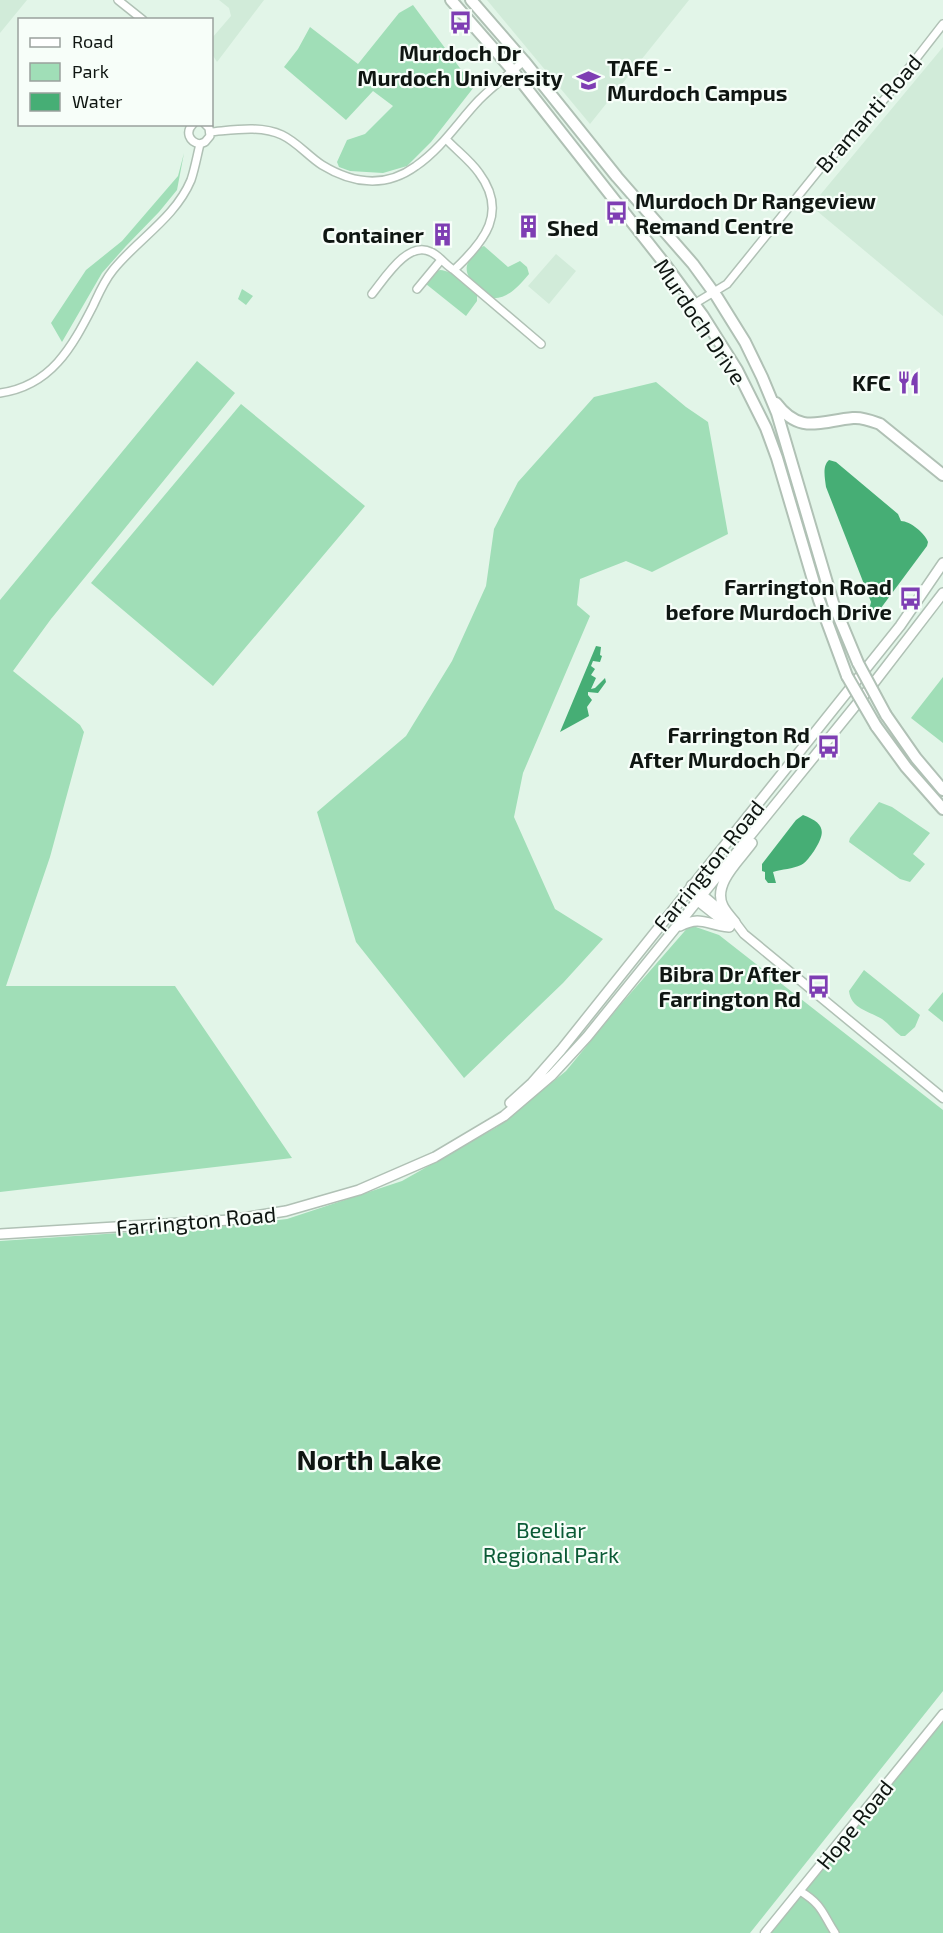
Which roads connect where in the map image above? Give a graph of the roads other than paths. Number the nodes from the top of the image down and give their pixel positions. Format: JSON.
{"nodes":[{"id":1,"x":118,"y":0,"type":"edge"},
{"id":2,"x":451,"y":0,"type":"edge"},
{"id":3,"x":471,"y":0,"type":"edge"},
{"id":4,"x":140,"y":18,"type":"edge"},
{"id":5,"x":943,"y":24,"type":"edge"},
{"id":6,"x":524,"y":61,"type":"junction"},
{"id":7,"x":513,"y":71,"type":"junction"},
{"id":8,"x":192,"y":126,"type":"edge"},
{"id":9,"x":206,"y":126,"type":"edge"},
{"id":10,"x":210,"y":132,"type":"junction"},
{"id":11,"x":446,"y":140,"type":"junction"},
{"id":12,"x":200,"y":144,"type":"junction"},
{"id":13,"x":441,"y":261,"type":"junction"},
{"id":14,"x":454,"y":270,"type":"junction"},
{"id":15,"x":417,"y":289,"type":"dead end"},
{"id":16,"x":712,"y":291,"type":"junction"},
{"id":17,"x":372,"y":294,"type":"dead end"},
{"id":18,"x":694,"y":304,"type":"junction"},
{"id":19,"x":541,"y":344,"type":"dead end"},
{"id":20,"x":0,"y":393,"type":"edge"},
{"id":21,"x":770,"y":396,"type":"junction"},
{"id":22,"x":943,"y":475,"type":"edge"},
{"id":23,"x":943,"y":563,"type":"edge"},
{"id":24,"x":943,"y":593,"type":"edge"},
{"id":25,"x":824,"y":744,"type":"junction"},
{"id":26,"x":778,"y":778,"type":"junction"},
{"id":27,"x":943,"y":790,"type":"edge"},
{"id":28,"x":943,"y":809,"type":"edge"},
{"id":29,"x":769,"y":812,"type":"junction"},
{"id":30,"x":688,"y":889,"type":"junction"},
{"id":31,"x":700,"y":898,"type":"junction"},
{"id":32,"x":732,"y":924,"type":"junction"},
{"id":33,"x":678,"y":927,"type":"junction"},
{"id":34,"x":943,"y":1098,"type":"edge"},
{"id":35,"x":481,"y":1128,"type":"junction"},
{"id":36,"x":0,"y":1234,"type":"edge"},
{"id":37,"x":943,"y":1714,"type":"edge"},
{"id":38,"x":800,"y":1891,"type":"junction"},
{"id":39,"x":765,"y":1933,"type":"edge"},
{"id":40,"x":835,"y":1933,"type":"edge"}],
"edges":[{"from":1,"to":4,"type":"street"},
{"from":2,"to":7,"type":"main road","name":"Murdoch Drive"},
{"from":3,"to":6,"type":"main road","name":"Murdoch Drive"},
{"from":5,"to":16,"type":"street","name":"Bramanti Road"},
{"from":6,"to":7,"type":"street"},
{"from":6,"to":16,"type":"main road","name":"Murdoch Drive"},
{"from":7,"to":11,"type":"street"},
{"from":7,"to":18,"type":"main road","name":"Murdoch Drive"},
{"from":8,"to":12,"type":"street"},
{"from":9,"to":10,"type":"street"},
{"from":10,"to":11,"type":"street"},
{"from":10,"to":12,"type":"street"},
{"from":11,"to":14,"type":"street"},
{"from":12,"to":20,"type":"street"},
{"from":13,"to":14,"type":"street"},
{"from":13,"to":15,"type":"street"},
{"from":13,"to":17,"type":"street"},
{"from":14,"to":19,"type":"street"},
{"from":16,"to":18,"type":"street","name":"Bramanti Road"},
{"from":16,"to":21,"type":"main road","name":"Murdoch Drive"},
{"from":18,"to":28,"type":"main road","name":"Murdoch Drive","bridge":true},
{"from":21,"to":22,"type":"main road"},
{"from":21,"to":27,"type":"main road","name":"Murdoch Drive","bridge":true},
{"from":23,"to":26,"type":"main road","name":"Farrington Road"},
{"from":24,"to":25,"type":"main road","name":"Farrington Road"},
{"from":25,"to":26,"type":"main road"},
{"from":25,"to":29,"type":"main road","name":"Farrington Road"},
{"from":26,"to":30,"type":"main road","name":"Farrington Road"},
{"from":29,"to":31,"type":"main road","name":"Farrington Road"},
{"from":29,"to":32,"type":"main road"},
{"from":30,"to":31,"type":"street"},
{"from":30,"to":35,"type":"main road","name":"Farrington Road"},
{"from":31,"to":32,"type":"street"},
{"from":31,"to":33,"type":"main road","name":"Farrington Road"},
{"from":32,"to":33,"type":"main road"},
{"from":32,"to":34,"type":"street"},
{"from":33,"to":35,"type":"main road","name":"Farrington Road"},
{"from":35,"to":36,"type":"main road","name":"Farrington Road"},
{"from":37,"to":38,"type":"street","name":"Hope Road"},
{"from":38,"to":39,"type":"street","name":"Hope Road"},
{"from":38,"to":40,"type":"street"}]}
